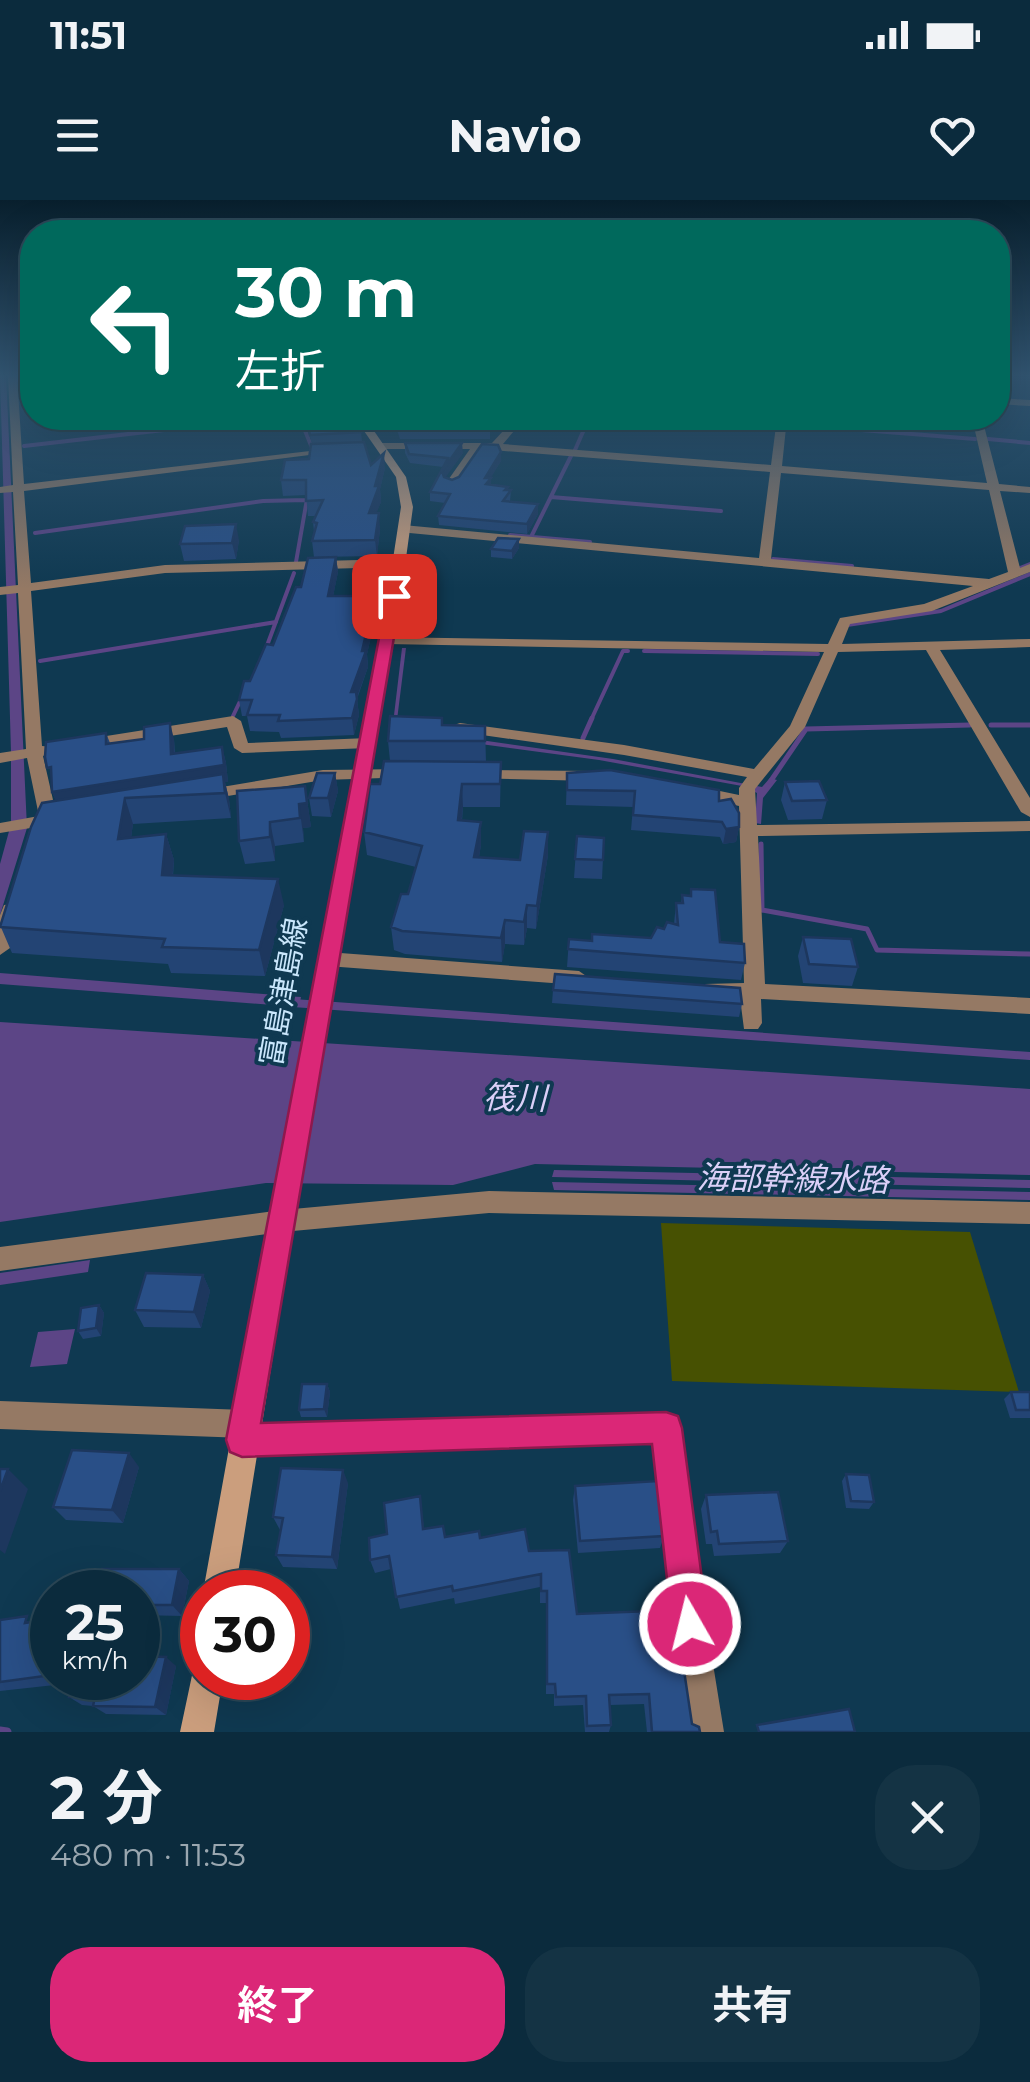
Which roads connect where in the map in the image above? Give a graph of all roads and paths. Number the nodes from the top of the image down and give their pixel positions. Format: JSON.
{"nodes":[{"id":1,"x":8,"y":446,"type":"edge"},
{"id":2,"x":452,"y":446,"type":"edge"},
{"id":3,"x":477,"y":446,"type":"edge"},
{"id":4,"x":501,"y":446,"type":"edge"},
{"id":5,"x":779,"y":446,"type":"edge"},
{"id":6,"x":984,"y":446,"type":"edge"},
{"id":7,"x":376,"y":448,"type":"joint"},
{"id":8,"x":348,"y":450,"type":"edge"},
{"id":9,"x":776,"y":469,"type":"junction"},
{"id":10,"x":452,"y":484,"type":"edge"},
{"id":11,"x":994,"y":487,"type":"junction"},
{"id":12,"x":8,"y":489,"type":"edge"},
{"id":13,"x":1030,"y":490,"type":"edge"},
{"id":14,"x":403,"y":529,"type":"junction"},
{"id":15,"x":766,"y":561,"type":"junction"},
{"id":16,"x":398,"y":563,"type":"junction"},
{"id":17,"x":1030,"y":568,"type":"edge"},
{"id":18,"x":1016,"y":574,"type":"junction"},
{"id":19,"x":993,"y":583,"type":"junction"},
{"id":20,"x":11,"y":590,"type":"edge"},
{"id":21,"x":388,"y":640,"type":"junction"},
{"id":22,"x":1030,"y":644,"type":"edge"},
{"id":23,"x":930,"y":645,"type":"junction"},
{"id":24,"x":832,"y":648,"type":"junction"},
{"id":25,"x":374,"y":716,"type":"junction"},
{"id":26,"x":391,"y":719,"type":"edge"},
{"id":27,"x":438,"y":725,"type":"edge"},
{"id":28,"x":368,"y":742,"type":"junction"},
{"id":29,"x":18,"y":755,"type":"edge"},
{"id":30,"x":361,"y":774,"type":"junction"},
{"id":31,"x":418,"y":774,"type":"edge"},
{"id":32,"x":456,"y":775,"type":"edge"},
{"id":33,"x":609,"y":776,"type":"edge"},
{"id":34,"x":750,"y":787,"type":"junction"},
{"id":35,"x":682,"y":788,"type":"edge"},
{"id":36,"x":186,"y":798,"type":"edge"},
{"id":37,"x":1030,"y":812,"type":"edge"},
{"id":38,"x":69,"y":816,"type":"edge"},
{"id":39,"x":37,"y":826,"type":"junction"},
{"id":40,"x":1030,"y":826,"type":"edge"},
{"id":41,"x":4,"y":828,"type":"edge"},
{"id":42,"x":747,"y":831,"type":"junction"},
{"id":43,"x":16,"y":894,"type":"edge"},
{"id":44,"x":0,"y":948,"type":"edge"},
{"id":45,"x":0,"y":958,"type":"edge"},
{"id":46,"x":328,"y":960,"type":"junction"},
{"id":47,"x":0,"y":967,"type":"edge"},
{"id":48,"x":596,"y":980,"type":"edge"},
{"id":49,"x":693,"y":987,"type":"edge"},
{"id":50,"x":752,"y":992,"type":"junction"},
{"id":51,"x":1030,"y":1006,"type":"edge"},
{"id":52,"x":752,"y":1023,"type":"dead end"},
{"id":53,"x":1030,"y":1213,"type":"edge"},
{"id":54,"x":282,"y":1220,"type":"junction"},
{"id":55,"x":0,"y":1260,"type":"edge"},
{"id":56,"x":0,"y":1415,"type":"edge"},
{"id":57,"x":243,"y":1432,"type":"junction"},
{"id":58,"x":222,"y":1570,"type":"edge"},
{"id":59,"x":203,"y":1700,"type":"edge"},
{"id":60,"x":198,"y":1732,"type":"edge"},
{"id":61,"x":706,"y":1732,"type":"edge"}],
"edges":[{"from":1,"to":12,"type":"street"},
{"from":2,"to":7,"type":"street"},
{"from":3,"to":10,"type":"street"},
{"from":4,"to":9,"type":"street"},
{"from":5,"to":9,"type":"street"},
{"from":6,"to":11,"type":"street"},
{"from":7,"to":14,"type":"main road","name":"富島津島線"},
{"from":8,"to":12,"type":"street"},
{"from":9,"to":11,"type":"street"},
{"from":9,"to":15,"type":"street"},
{"from":11,"to":13,"type":"street"},
{"from":11,"to":18,"type":"street"},
{"from":12,"to":20,"type":"street"},
{"from":14,"to":15,"type":"street"},
{"from":14,"to":16,"type":"main road","name":"富島津島線"},
{"from":15,"to":19,"type":"street"},
{"from":16,"to":20,"type":"street"},
{"from":16,"to":21,"type":"main road","name":"富島津島線"},
{"from":17,"to":18,"type":"street"},
{"from":18,"to":19,"type":"street"},
{"from":19,"to":24,"type":"street"},
{"from":20,"to":29,"type":"street"},
{"from":21,"to":24,"type":"street"},
{"from":21,"to":25,"type":"main road","name":"富島津島線"},
{"from":22,"to":23,"type":"street"},
{"from":23,"to":24,"type":"street"},
{"from":23,"to":37,"type":"street"},
{"from":24,"to":34,"type":"street"},
{"from":25,"to":26,"type":"street"},
{"from":25,"to":28,"type":"main road","name":"富島津島線"},
{"from":27,"to":34,"type":"street"},
{"from":28,"to":29,"type":"street"},
{"from":28,"to":30,"type":"main road","name":"富島津島線"},
{"from":29,"to":39,"type":"street"},
{"from":30,"to":31,"type":"street"},
{"from":30,"to":36,"type":"street"},
{"from":30,"to":46,"type":"main road","name":"富島津島線"},
{"from":32,"to":33,"type":"street"},
{"from":34,"to":35,"type":"street"},
{"from":34,"to":42,"type":"street"},
{"from":38,"to":39,"type":"street"},
{"from":39,"to":41,"type":"street"},
{"from":40,"to":42,"type":"street"},
{"from":42,"to":50,"type":"street"},
{"from":43,"to":44,"type":"street"},
{"from":45,"to":47,"type":"street"},
{"from":46,"to":48,"type":"street"},
{"from":46,"to":54,"type":"main road","name":"富島津島線"},
{"from":49,"to":50,"type":"street"},
{"from":50,"to":51,"type":"street"},
{"from":50,"to":52,"type":"street"},
{"from":53,"to":54,"type":"street"},
{"from":54,"to":55,"type":"street"},
{"from":54,"to":57,"type":"main road","name":"富島津島線"},
{"from":56,"to":57,"type":"street"},
{"from":57,"to":58,"type":"main road","name":"富島津島線"},
{"from":57,"to":61,"type":"street"},
{"from":59,"to":60,"type":"main road"}]}
